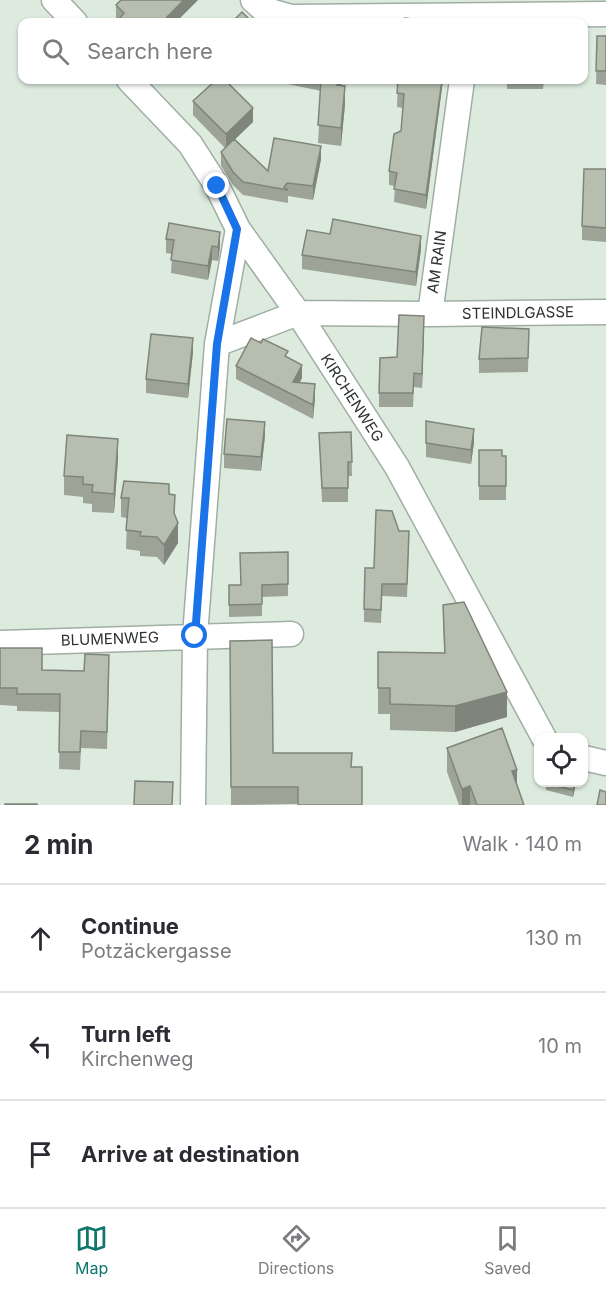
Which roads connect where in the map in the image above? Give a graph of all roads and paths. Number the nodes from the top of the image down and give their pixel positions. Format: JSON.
{"nodes":[{"id":1,"x":54,"y":0,"type":"edge"},
{"id":2,"x":254,"y":0,"type":"edge"},
{"id":3,"x":293,"y":8,"type":"edge"},
{"id":4,"x":364,"y":8,"type":"edge"},
{"id":5,"x":471,"y":13,"type":"edge"},
{"id":6,"x":606,"y":14,"type":"edge"},
{"id":7,"x":71,"y":18,"type":"edge"},
{"id":8,"x":133,"y":84,"type":"edge"},
{"id":9,"x":461,"y":84,"type":"edge"},
{"id":10,"x":237,"y":229,"type":"junction"},
{"id":11,"x":606,"y":312,"type":"edge"},
{"id":12,"x":297,"y":313,"type":"junction"},
{"id":13,"x":429,"y":314,"type":"junction"},
{"id":14,"x":217,"y":344,"type":"junction"},
{"id":15,"x":291,"y":634,"type":"dead end"},
{"id":16,"x":195,"y":636,"type":"junction"},
{"id":17,"x":1,"y":643,"type":"edge"},
{"id":18,"x":541,"y":733,"type":"edge"},
{"id":19,"x":588,"y":759,"type":"edge"},
{"id":20,"x":606,"y":763,"type":"edge"},
{"id":21,"x":194,"y":805,"type":"edge"}],
"edges":[{"from":1,"to":7,"type":"street"},
{"from":2,"to":3,"type":"street"},
{"from":3,"to":4,"type":"street"},
{"from":4,"to":5,"type":"street"},
{"from":5,"to":6,"type":"street"},
{"from":8,"to":10,"type":"street","name":"KIRCHENWEG"},
{"from":9,"to":13,"type":"street","name":"AM RAIN"},
{"from":10,"to":12,"type":"street","name":"KIRCHENWEG"},
{"from":10,"to":14,"type":"street"},
{"from":11,"to":13,"type":"street","name":"STEINDLGASSE"},
{"from":12,"to":13,"type":"street","name":"AM RAIN"},
{"from":12,"to":14,"type":"street"},
{"from":12,"to":18,"type":"street","name":"KIRCHENWEG"},
{"from":14,"to":16,"type":"street"},
{"from":15,"to":16,"type":"street","name":"BLUMENWEG"},
{"from":16,"to":17,"type":"street","name":"BLUMENWEG"},
{"from":16,"to":21,"type":"street"},
{"from":19,"to":20,"type":"street"}]}
